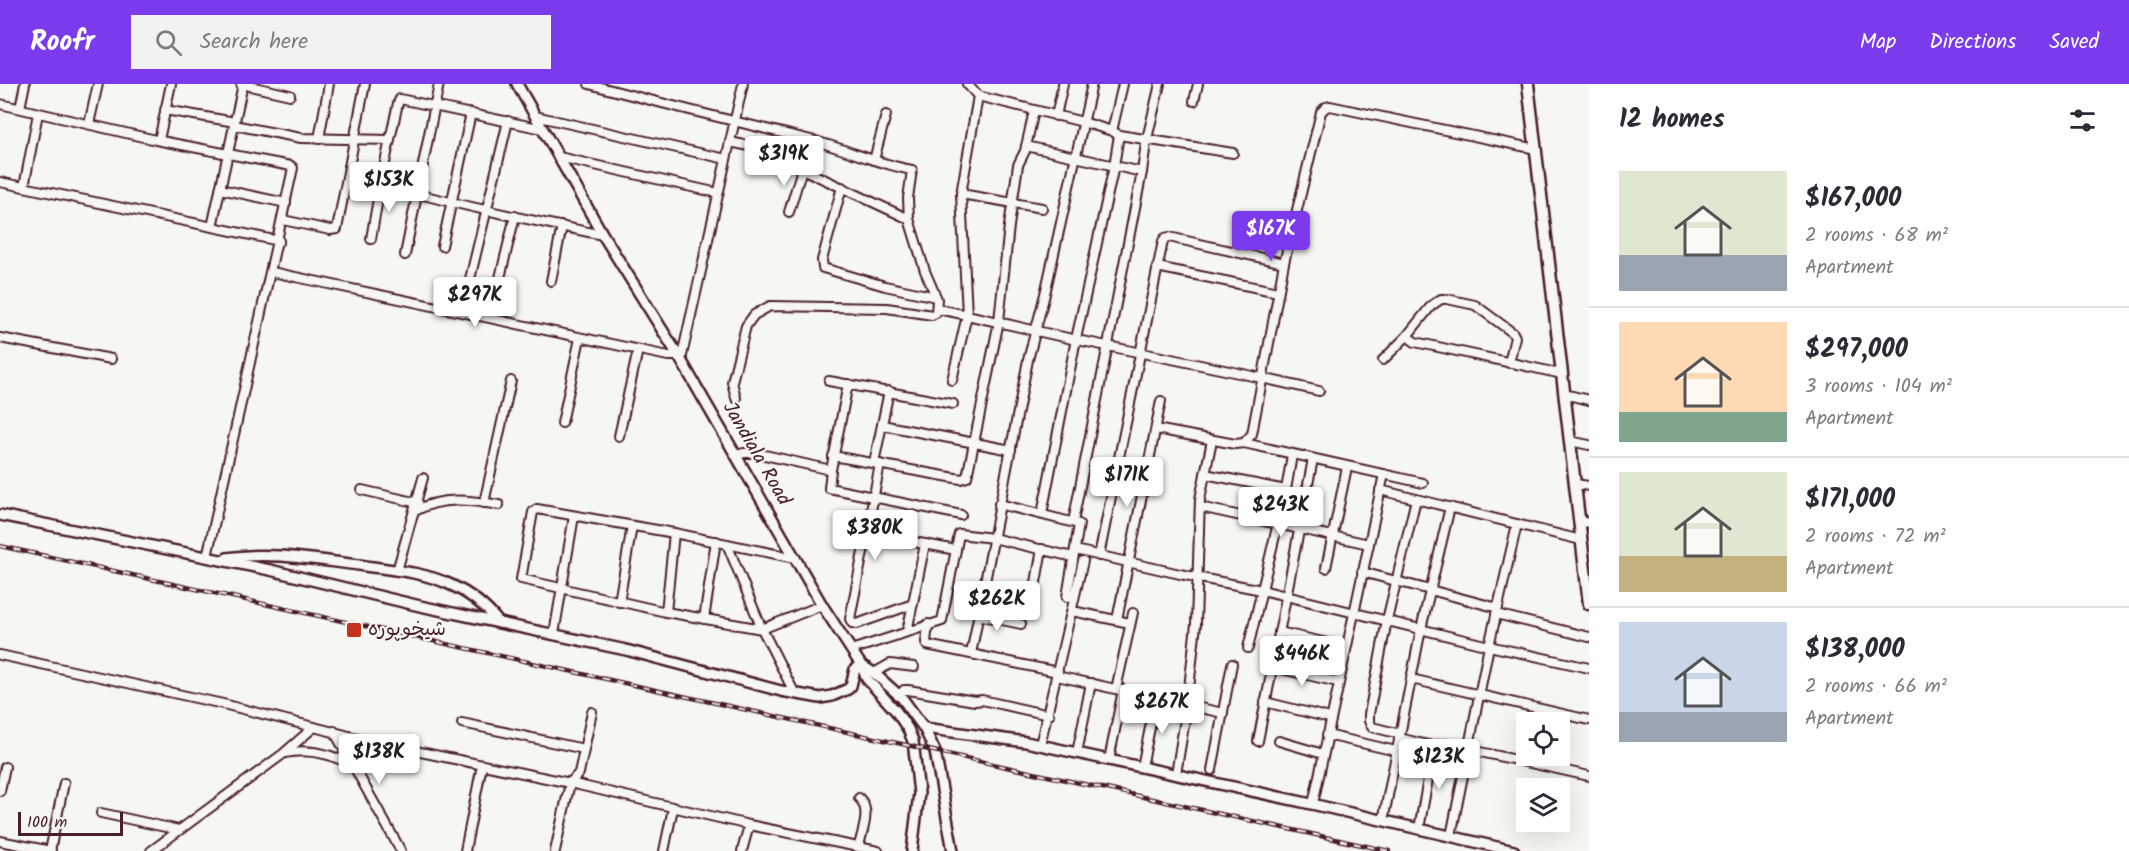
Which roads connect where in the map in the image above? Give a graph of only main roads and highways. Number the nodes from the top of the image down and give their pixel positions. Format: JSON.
{"nodes":[{"id":1,"x":1528,"y":84,"type":"edge"},
{"id":2,"x":1584,"y":522,"type":"edge"},
{"id":3,"x":1586,"y":557,"type":"edge"},
{"id":4,"x":1589,"y":598,"type":"edge"},
{"id":5,"x":1589,"y":604,"type":"edge"}],
"edges":[{"from":1,"to":2,"type":"main road"},
{"from":2,"to":3,"type":"main road"},
{"from":3,"to":4,"type":"main road"},
{"from":4,"to":5,"type":"main road"}]}
